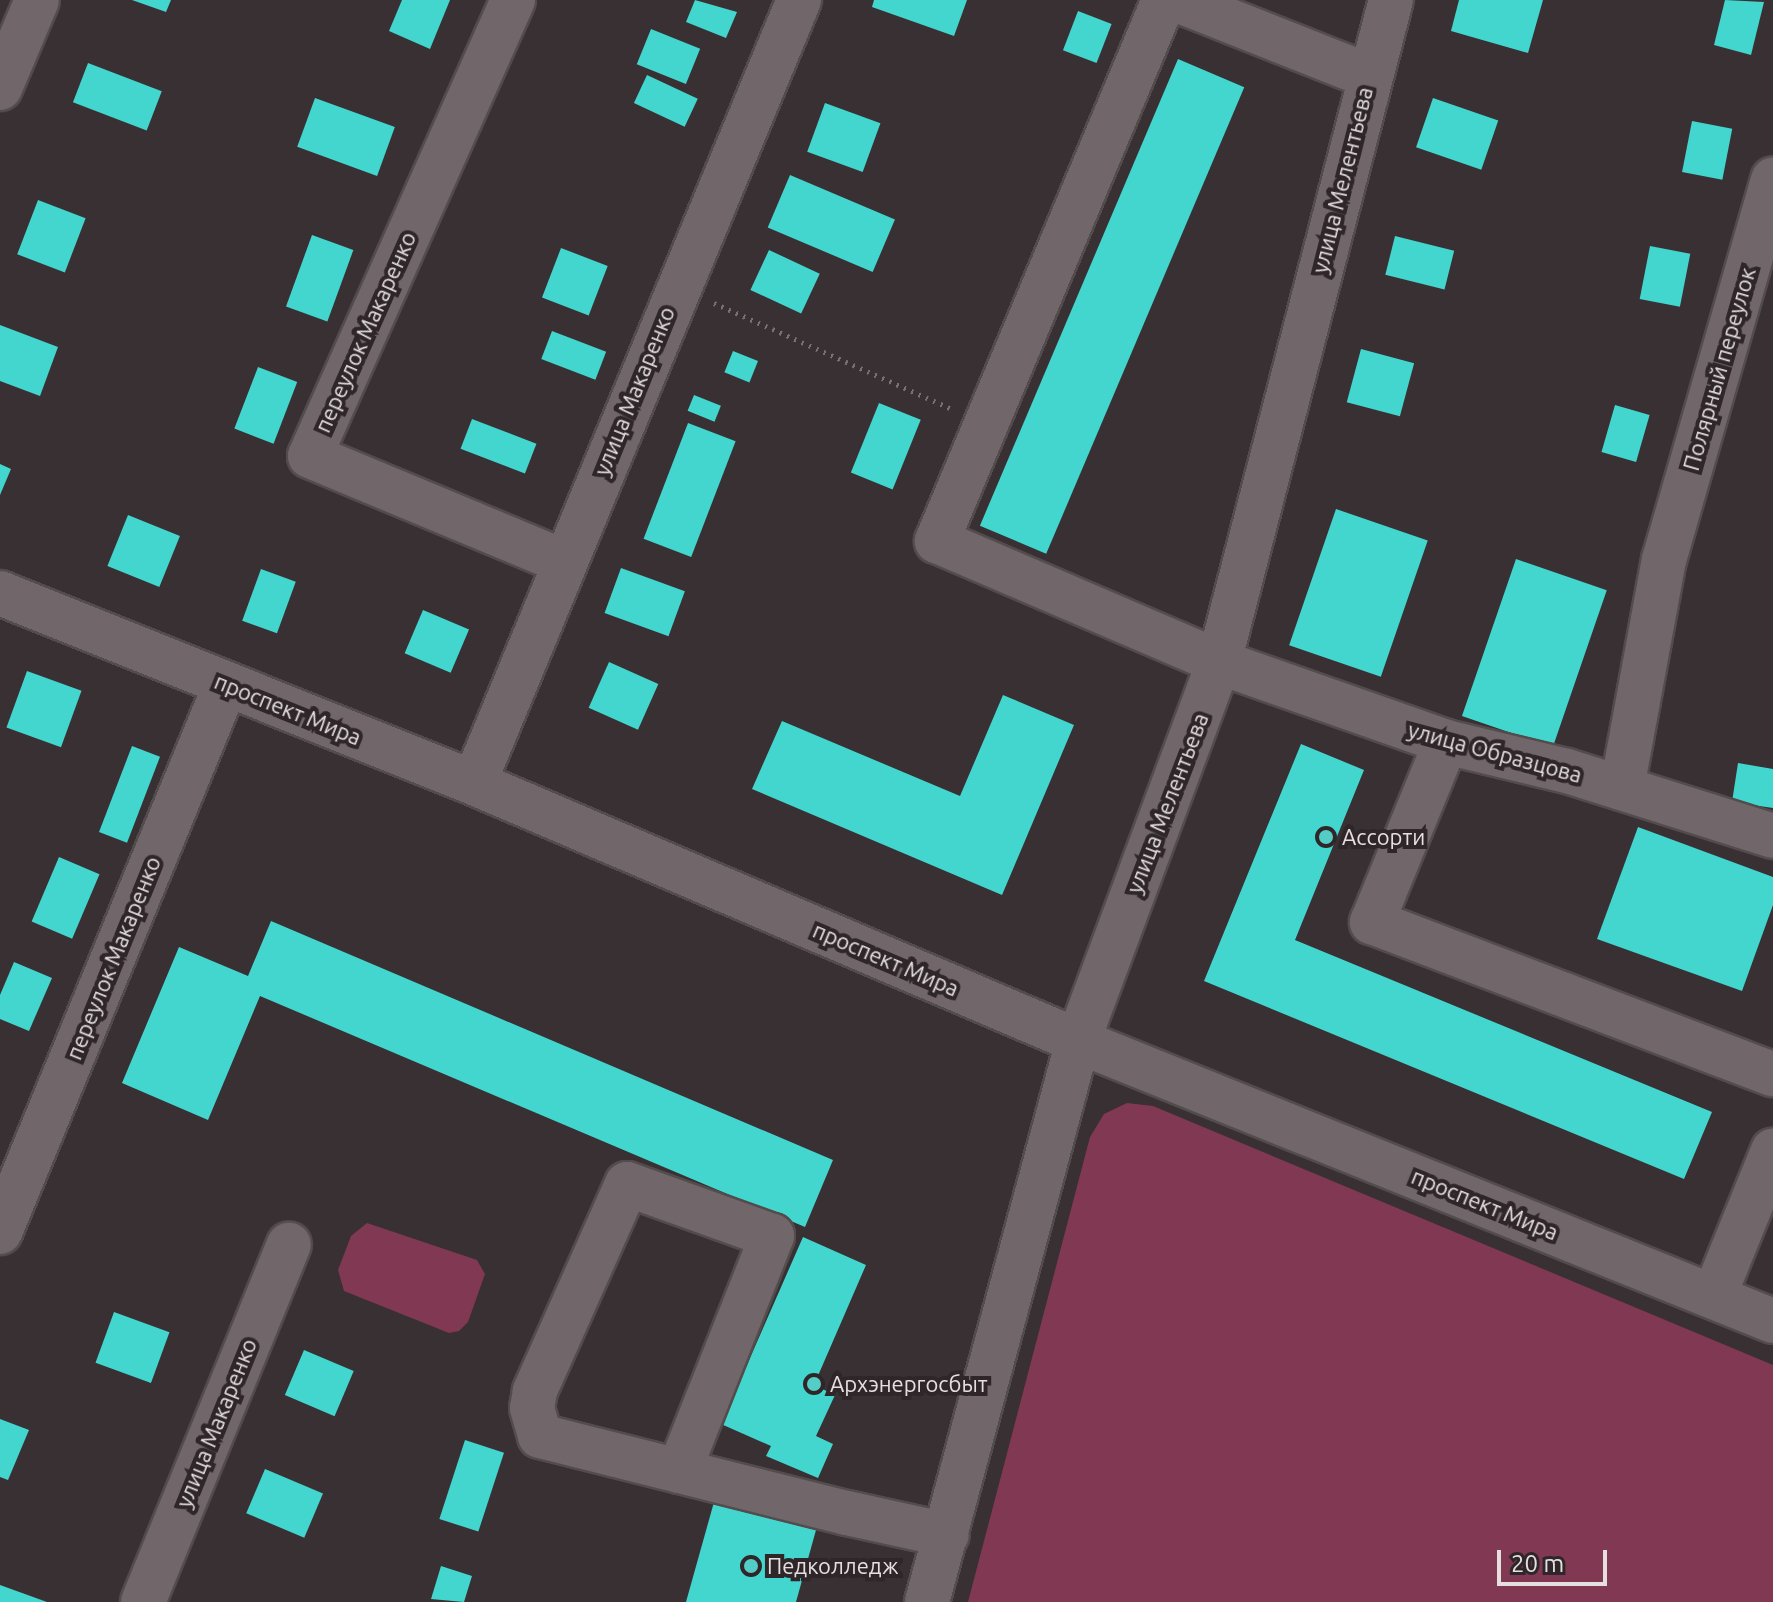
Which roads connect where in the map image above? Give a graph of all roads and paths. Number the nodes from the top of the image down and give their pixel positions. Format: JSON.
{"nodes":[{"id":1,"x":37,"y":0,"type":"edge"},
{"id":2,"x":513,"y":0,"type":"edge"},
{"id":3,"x":799,"y":0,"type":"edge"},
{"id":4,"x":1164,"y":0,"type":"edge"},
{"id":5,"x":1177,"y":0,"type":"edge"},
{"id":6,"x":1391,"y":0,"type":"edge"},
{"id":7,"x":1369,"y":76,"type":"junction"},
{"id":8,"x":0,"y":88,"type":"edge"},
{"id":9,"x":1773,"y":179,"type":"edge"},
{"id":10,"x":677,"y":287,"type":"junction"},
{"id":11,"x":988,"y":424,"type":"junction"},
{"id":12,"x":565,"y":562,"type":"junction"},
{"id":13,"x":0,"y":593,"type":"edge"},
{"id":14,"x":1219,"y":662,"type":"junction"},
{"id":15,"x":226,"y":684,"type":"junction"},
{"id":16,"x":1446,"y":742,"type":"junction"},
{"id":17,"x":474,"y":783,"type":"junction"},
{"id":18,"x":1622,"y":788,"type":"junction"},
{"id":19,"x":1773,"y":836,"type":"edge"},
{"id":20,"x":1078,"y":1041,"type":"junction"},
{"id":21,"x":1773,"y":1074,"type":"edge"},
{"id":22,"x":1773,"y":1151,"type":"edge"},
{"id":23,"x":0,"y":1232,"type":"edge"},
{"id":24,"x":289,"y":1245,"type":"dead end"},
{"id":25,"x":1714,"y":1296,"type":"junction"},
{"id":26,"x":1773,"y":1321,"type":"edge"},
{"id":27,"x":679,"y":1471,"type":"junction"},
{"id":28,"x":947,"y":1535,"type":"junction"},
{"id":29,"x":143,"y":1602,"type":"edge"},
{"id":30,"x":927,"y":1602,"type":"edge"}],
"edges":[{"from":1,"to":8,"type":"street"},
{"from":2,"to":12,"type":"street","name":"переулок Макаренко"},
{"from":3,"to":10,"type":"street","name":"улица Макаренко"},
{"from":4,"to":11,"type":"street"},
{"from":5,"to":7,"type":"street"},
{"from":6,"to":7,"type":"street","name":"улица Мелентьева"},
{"from":7,"to":14,"type":"street","name":"улица Мелентьева"},
{"from":9,"to":18,"type":"street","name":"Полярный переулок"},
{"from":10,"to":11,"type":"path"},
{"from":10,"to":12,"type":"street","name":"улица Макаренко"},
{"from":11,"to":14,"type":"street","name":"улица Образцова"},
{"from":12,"to":17,"type":"street","name":"улица Макаренко"},
{"from":13,"to":15,"type":"street","name":"проспект Мира"},
{"from":14,"to":16,"type":"street","name":"улица Образцова"},
{"from":14,"to":20,"type":"street","name":"улица Мелентьева"},
{"from":15,"to":17,"type":"street","name":"проспект Мира"},
{"from":15,"to":23,"type":"street","name":"переулок Макаренко"},
{"from":16,"to":18,"type":"street","name":"улица Образцова"},
{"from":16,"to":21,"type":"street"},
{"from":17,"to":20,"type":"street","name":"проспект Мира"},
{"from":18,"to":19,"type":"street","name":"улица Образцова"},
{"from":20,"to":25,"type":"street","name":"проспект Мира"},
{"from":20,"to":28,"type":"street","name":"улица Мелентьева"},
{"from":22,"to":25,"type":"street"},
{"from":24,"to":29,"type":"street","name":"улица Макаренко"},
{"from":25,"to":26,"type":"street","name":"проспект Мира"},
{"from":27,"to":27,"type":"street"},
{"from":27,"to":28,"type":"street"},
{"from":28,"to":30,"type":"street","name":"улица Мелентьева"}]}
